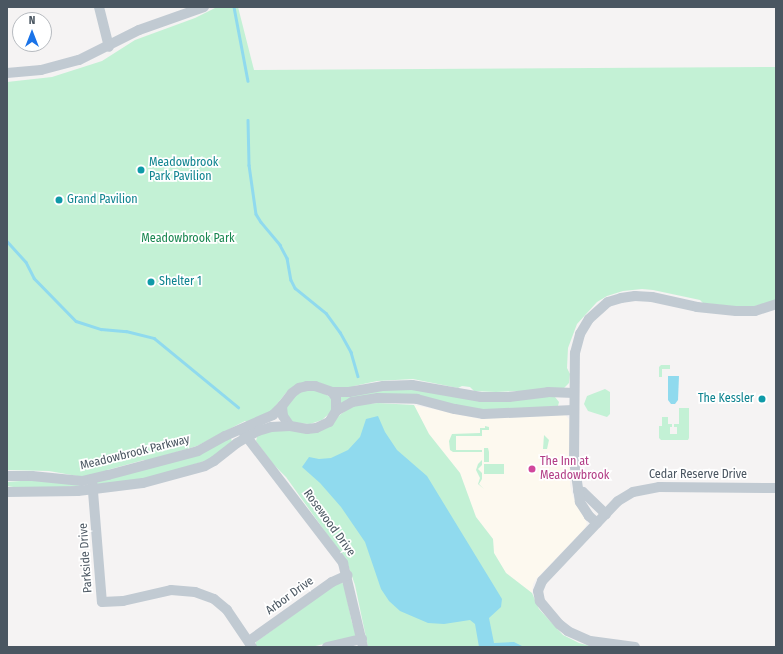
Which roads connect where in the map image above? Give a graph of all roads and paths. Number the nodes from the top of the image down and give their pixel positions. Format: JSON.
{"nodes":[{"id":1,"x":99,"y":7,"type":"edge"},
{"id":2,"x":204,"y":7,"type":"edge"},
{"id":3,"x":109,"y":47,"type":"junction"},
{"id":4,"x":7,"y":73,"type":"edge"},
{"id":5,"x":776,"y":304,"type":"edge"},
{"id":6,"x":332,"y":392,"type":"junction"},
{"id":7,"x":574,"y":393,"type":"junction"},
{"id":8,"x":282,"y":406,"type":"junction"},
{"id":9,"x":573,"y":410,"type":"junction"},
{"id":10,"x":336,"y":411,"type":"junction"},
{"id":11,"x":290,"y":426,"type":"junction"},
{"id":12,"x":244,"y":433,"type":"junction"},
{"id":13,"x":7,"y":476,"type":"edge"},
{"id":14,"x":92,"y":479,"type":"junction"},
{"id":15,"x":776,"y":488,"type":"edge"},
{"id":16,"x":94,"y":489,"type":"junction"},
{"id":17,"x":578,"y":490,"type":"junction"},
{"id":18,"x":7,"y":492,"type":"edge"},
{"id":19,"x":606,"y":514,"type":"junction"},
{"id":20,"x":597,"y":523,"type":"junction"},
{"id":21,"x":348,"y":575,"type":"junction"},
{"id":22,"x":363,"y":643,"type":"edge"},
{"id":23,"x":251,"y":644,"type":"edge"},
{"id":24,"x":327,"y":647,"type":"edge"},
{"id":25,"x":635,"y":647,"type":"edge"}],
"edges":[{"from":1,"to":3,"type":"street"},
{"from":2,"to":3,"type":"street"},
{"from":3,"to":4,"type":"street"},
{"from":5,"to":7,"type":"street"},
{"from":6,"to":7,"type":"street","name":"Meadowbrook Parkway"},
{"from":6,"to":8,"type":"street","name":"Meadowbrook Parkway"},
{"from":6,"to":10,"type":"street"},
{"from":7,"to":9,"type":"street"},
{"from":8,"to":11,"type":"street"},
{"from":8,"to":12,"type":"street","name":"Meadowbrook Parkway"},
{"from":9,"to":10,"type":"street","name":"Meadowbrook Parkway"},
{"from":9,"to":17,"type":"street"},
{"from":10,"to":11,"type":"street","name":"Meadowbrook Parkway"},
{"from":11,"to":12,"type":"street","name":"Meadowbrook Parkway"},
{"from":12,"to":14,"type":"street","name":"Meadowbrook Parkway"},
{"from":12,"to":16,"type":"street","name":"Meadowbrook Parkway"},
{"from":12,"to":21,"type":"street","name":"Rosewood Drive"},
{"from":13,"to":14,"type":"street","name":"Meadowbrook Parkway"},
{"from":14,"to":16,"type":"street","name":"Parkside Drive"},
{"from":15,"to":19,"type":"street","name":"Cedar Reserve Drive"},
{"from":16,"to":18,"type":"street","name":"Meadowbrook Parkway"},
{"from":16,"to":23,"type":"street","name":"Parkside Drive"},
{"from":17,"to":19,"type":"street"},
{"from":17,"to":20,"type":"street"},
{"from":19,"to":20,"type":"street","name":"Cedar Reserve Drive"},
{"from":20,"to":25,"type":"street","name":"Cedar Reserve Drive"},
{"from":21,"to":22,"type":"street","name":"Rosewood Drive"},
{"from":21,"to":23,"type":"street","name":"Arbor Drive"},
{"from":22,"to":24,"type":"street"}]}
